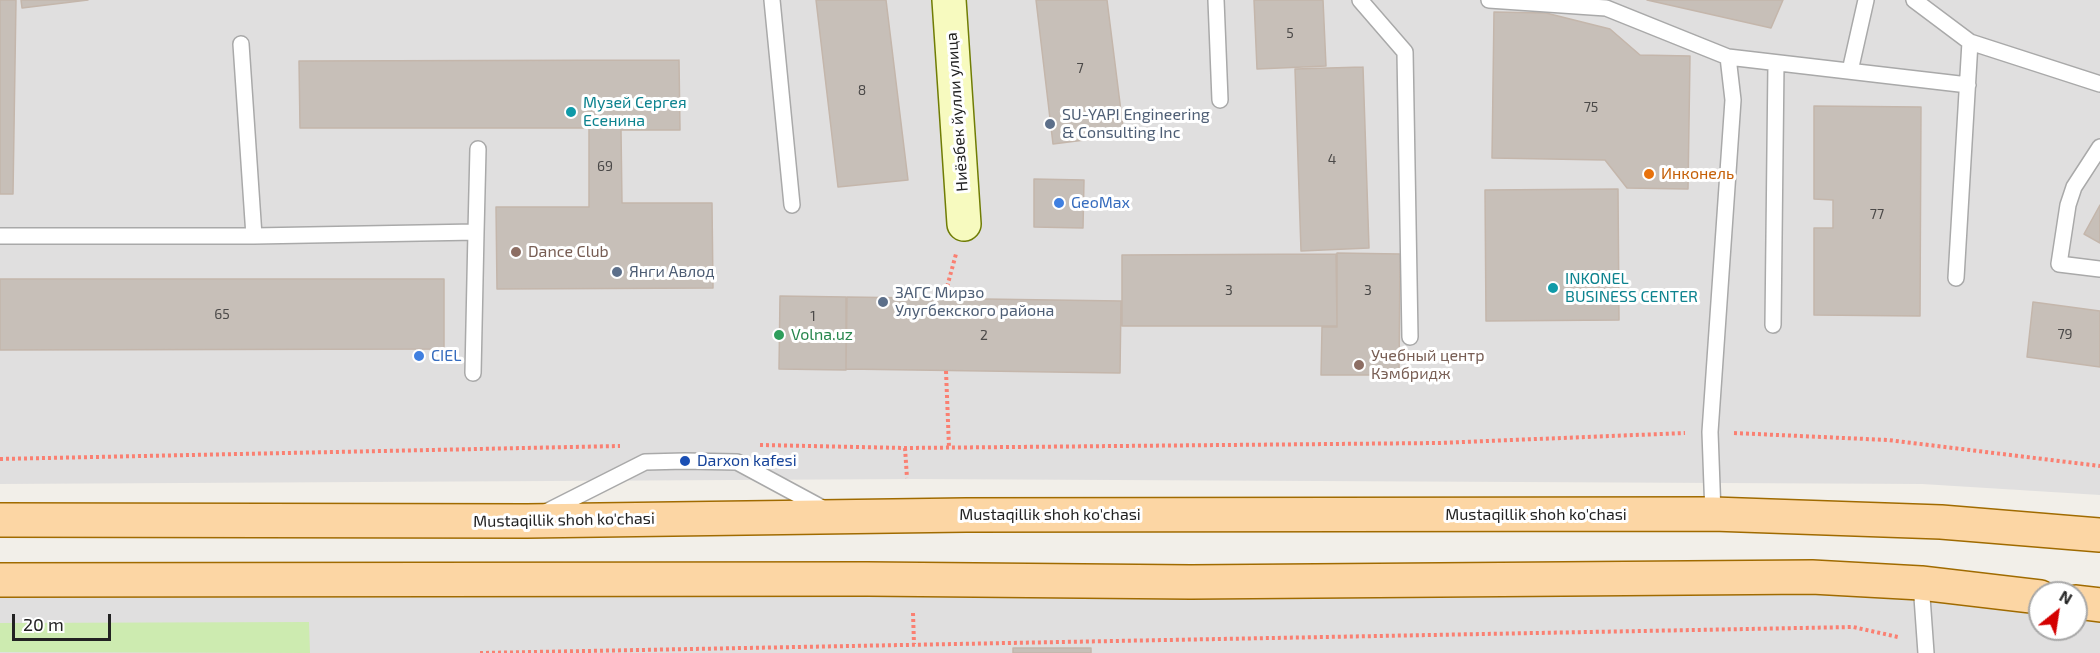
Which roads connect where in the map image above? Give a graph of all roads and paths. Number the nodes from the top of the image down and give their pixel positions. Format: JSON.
{"nodes":[{"id":1,"x":772,"y":0,"type":"edge"},
{"id":2,"x":949,"y":0,"type":"edge"},
{"id":3,"x":1216,"y":0,"type":"edge"},
{"id":4,"x":1360,"y":0,"type":"edge"},
{"id":5,"x":1490,"y":0,"type":"edge"},
{"id":6,"x":1866,"y":0,"type":"edge"},
{"id":7,"x":1914,"y":0,"type":"edge"},
{"id":8,"x":1970,"y":42,"type":"junction"},
{"id":9,"x":242,"y":44,"type":"dead end"},
{"id":10,"x":1728,"y":57,"type":"junction"},
{"id":11,"x":1776,"y":63,"type":"junction"},
{"id":12,"x":1850,"y":71,"type":"junction"},
{"id":13,"x":2100,"y":84,"type":"edge"},
{"id":14,"x":1968,"y":85,"type":"junction"},
{"id":15,"x":1221,"y":100,"type":"dead end"},
{"id":16,"x":2100,"y":147,"type":"edge"},
{"id":17,"x":478,"y":149,"type":"dead end"},
{"id":18,"x":792,"y":205,"type":"dead end"},
{"id":19,"x":964,"y":224,"type":"joint"},
{"id":20,"x":476,"y":231,"type":"junction"},
{"id":21,"x":0,"y":236,"type":"edge"},
{"id":22,"x":254,"y":236,"type":"junction"},
{"id":23,"x":2100,"y":269,"type":"edge"},
{"id":24,"x":1956,"y":278,"type":"dead end"},
{"id":25,"x":944,"y":298,"type":"dead end"},
{"id":26,"x":1773,"y":325,"type":"dead end"},
{"id":27,"x":1410,"y":337,"type":"dead end"},
{"id":28,"x":946,"y":371,"type":"dead end"},
{"id":29,"x":473,"y":373,"type":"dead end"},
{"id":30,"x":1710,"y":432,"type":"junction"},
{"id":31,"x":755,"y":445,"type":"dead end"},
{"id":32,"x":626,"y":446,"type":"dead end"},
{"id":33,"x":949,"y":447,"type":"junction"},
{"id":34,"x":905,"y":448,"type":"junction"},
{"id":35,"x":0,"y":459,"type":"edge"},
{"id":36,"x":2100,"y":466,"type":"edge"},
{"id":37,"x":907,"y":478,"type":"dead end"},
{"id":38,"x":1713,"y":514,"type":"junction"},
{"id":39,"x":840,"y":517,"type":"junction"},
{"id":40,"x":0,"y":520,"type":"edge"},
{"id":41,"x":527,"y":521,"type":"junction"},
{"id":42,"x":2100,"y":535,"type":"edge"},
{"id":43,"x":0,"y":580,"type":"edge"},
{"id":44,"x":1921,"y":583,"type":"junction"},
{"id":45,"x":2028,"y":596,"type":"edge"},
{"id":46,"x":1898,"y":637,"type":"dead end"},
{"id":47,"x":480,"y":653,"type":"edge"},
{"id":48,"x":1926,"y":653,"type":"edge"}],
"edges":[{"from":1,"to":18,"type":"lane"},
{"from":2,"to":19,"type":"street","name":"Ниёзбек йулли улица"},
{"from":3,"to":15,"type":"lane"},
{"from":4,"to":27,"type":"lane"},
{"from":5,"to":10,"type":"lane"},
{"from":6,"to":12,"type":"lane"},
{"from":7,"to":8,"type":"lane"},
{"from":8,"to":13,"type":"lane"},
{"from":8,"to":14,"type":"lane"},
{"from":9,"to":22,"type":"lane"},
{"from":10,"to":11,"type":"lane"},
{"from":10,"to":30,"type":"lane"},
{"from":11,"to":12,"type":"lane"},
{"from":11,"to":26,"type":"lane"},
{"from":12,"to":14,"type":"lane"},
{"from":14,"to":24,"type":"lane"},
{"from":16,"to":23,"type":"lane"},
{"from":17,"to":20,"type":"lane"},
{"from":19,"to":25,"type":"path"},
{"from":20,"to":22,"type":"lane"},
{"from":20,"to":29,"type":"lane"},
{"from":21,"to":22,"type":"lane"},
{"from":28,"to":33,"type":"path"},
{"from":30,"to":33,"type":"path"},
{"from":30,"to":36,"type":"path"},
{"from":30,"to":38,"type":"lane"},
{"from":31,"to":34,"type":"path"},
{"from":32,"to":35,"type":"path"},
{"from":33,"to":34,"type":"path"},
{"from":34,"to":37,"type":"path"},
{"from":38,"to":39,"type":"main road","name":"Mustaqillik shoh ko'chasi"},
{"from":38,"to":42,"type":"main road","name":"Mustaqillik shoh ko'chasi"},
{"from":39,"to":41,"type":"main road","name":"Mustaqillik shoh ko'chasi"},
{"from":39,"to":41,"type":"lane"},
{"from":40,"to":41,"type":"main road","name":"Mustaqillik shoh ko'chasi"},
{"from":43,"to":44,"type":"main road"},
{"from":44,"to":45,"type":"main road"},
{"from":44,"to":48,"type":"lane"},
{"from":46,"to":47,"type":"path"}]}
